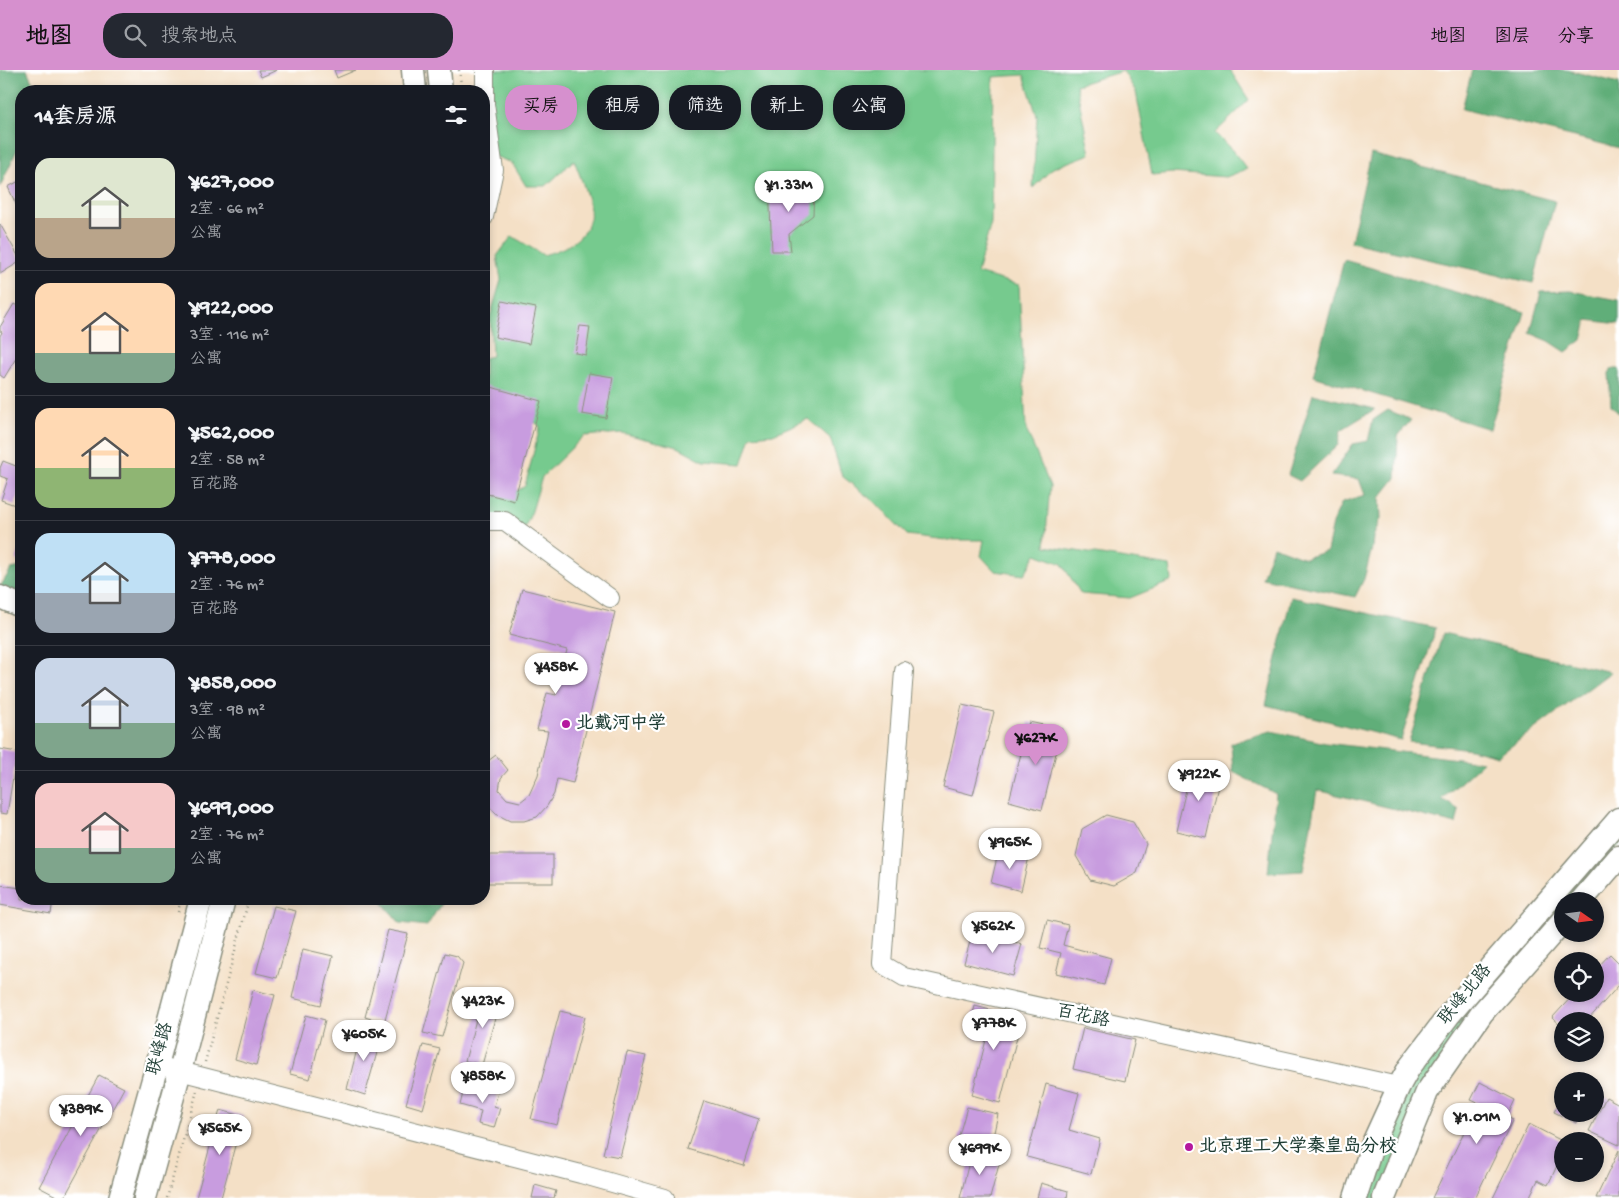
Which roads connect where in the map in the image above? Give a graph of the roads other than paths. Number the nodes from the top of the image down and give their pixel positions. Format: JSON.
{"nodes":[{"id":1,"x":413,"y":70,"type":"edge"},
{"id":2,"x":439,"y":70,"type":"edge"},
{"id":3,"x":485,"y":70,"type":"edge"},
{"id":4,"x":414,"y":85,"type":"edge"},
{"id":5,"x":441,"y":85,"type":"edge"},
{"id":6,"x":485,"y":85,"type":"edge"},
{"id":7,"x":490,"y":141,"type":"edge"},
{"id":8,"x":490,"y":189,"type":"edge"},
{"id":9,"x":490,"y":521,"type":"edge"},
{"id":10,"x":0,"y":597,"type":"edge"},
{"id":11,"x":610,"y":598,"type":"dead end"},
{"id":12,"x":15,"y":603,"type":"edge"},
{"id":13,"x":904,"y":671,"type":"dead end"},
{"id":14,"x":1619,"y":819,"type":"edge"},
{"id":15,"x":1619,"y":857,"type":"edge"},
{"id":16,"x":1589,"y":892,"type":"edge"},
{"id":17,"x":199,"y":905,"type":"edge"},
{"id":18,"x":223,"y":905,"type":"edge"},
{"id":19,"x":1554,"y":931,"type":"edge"},
{"id":20,"x":158,"y":1064,"type":"junction"},
{"id":21,"x":191,"y":1074,"type":"junction"},
{"id":22,"x":1399,"y":1086,"type":"junction"},
{"id":23,"x":120,"y":1198,"type":"edge"},
{"id":24,"x":145,"y":1198,"type":"edge"},
{"id":25,"x":665,"y":1198,"type":"edge"},
{"id":26,"x":1355,"y":1198,"type":"edge"},
{"id":27,"x":1384,"y":1198,"type":"edge"}],
"edges":[{"from":1,"to":4,"type":"main road"},
{"from":2,"to":5,"type":"main road"},
{"from":3,"to":6,"type":"street"},
{"from":7,"to":8,"type":"street"},
{"from":9,"to":11,"type":"street"},
{"from":10,"to":12,"type":"main road"},
{"from":13,"to":22,"type":"street","name":"百花路"},
{"from":14,"to":22,"type":"main road","name":"联峰北路"},
{"from":15,"to":16,"type":"main road"},
{"from":17,"to":20,"type":"main road","name":"联峰路"},
{"from":18,"to":21,"type":"main road","name":"联峰路"},
{"from":19,"to":27,"type":"main road","name":"联峰北路"},
{"from":20,"to":21,"type":"street"},
{"from":20,"to":23,"type":"main road","name":"联峰路"},
{"from":21,"to":24,"type":"main road","name":"联峰路"},
{"from":21,"to":25,"type":"street"},
{"from":22,"to":26,"type":"main road","name":"联峰北路"}]}
